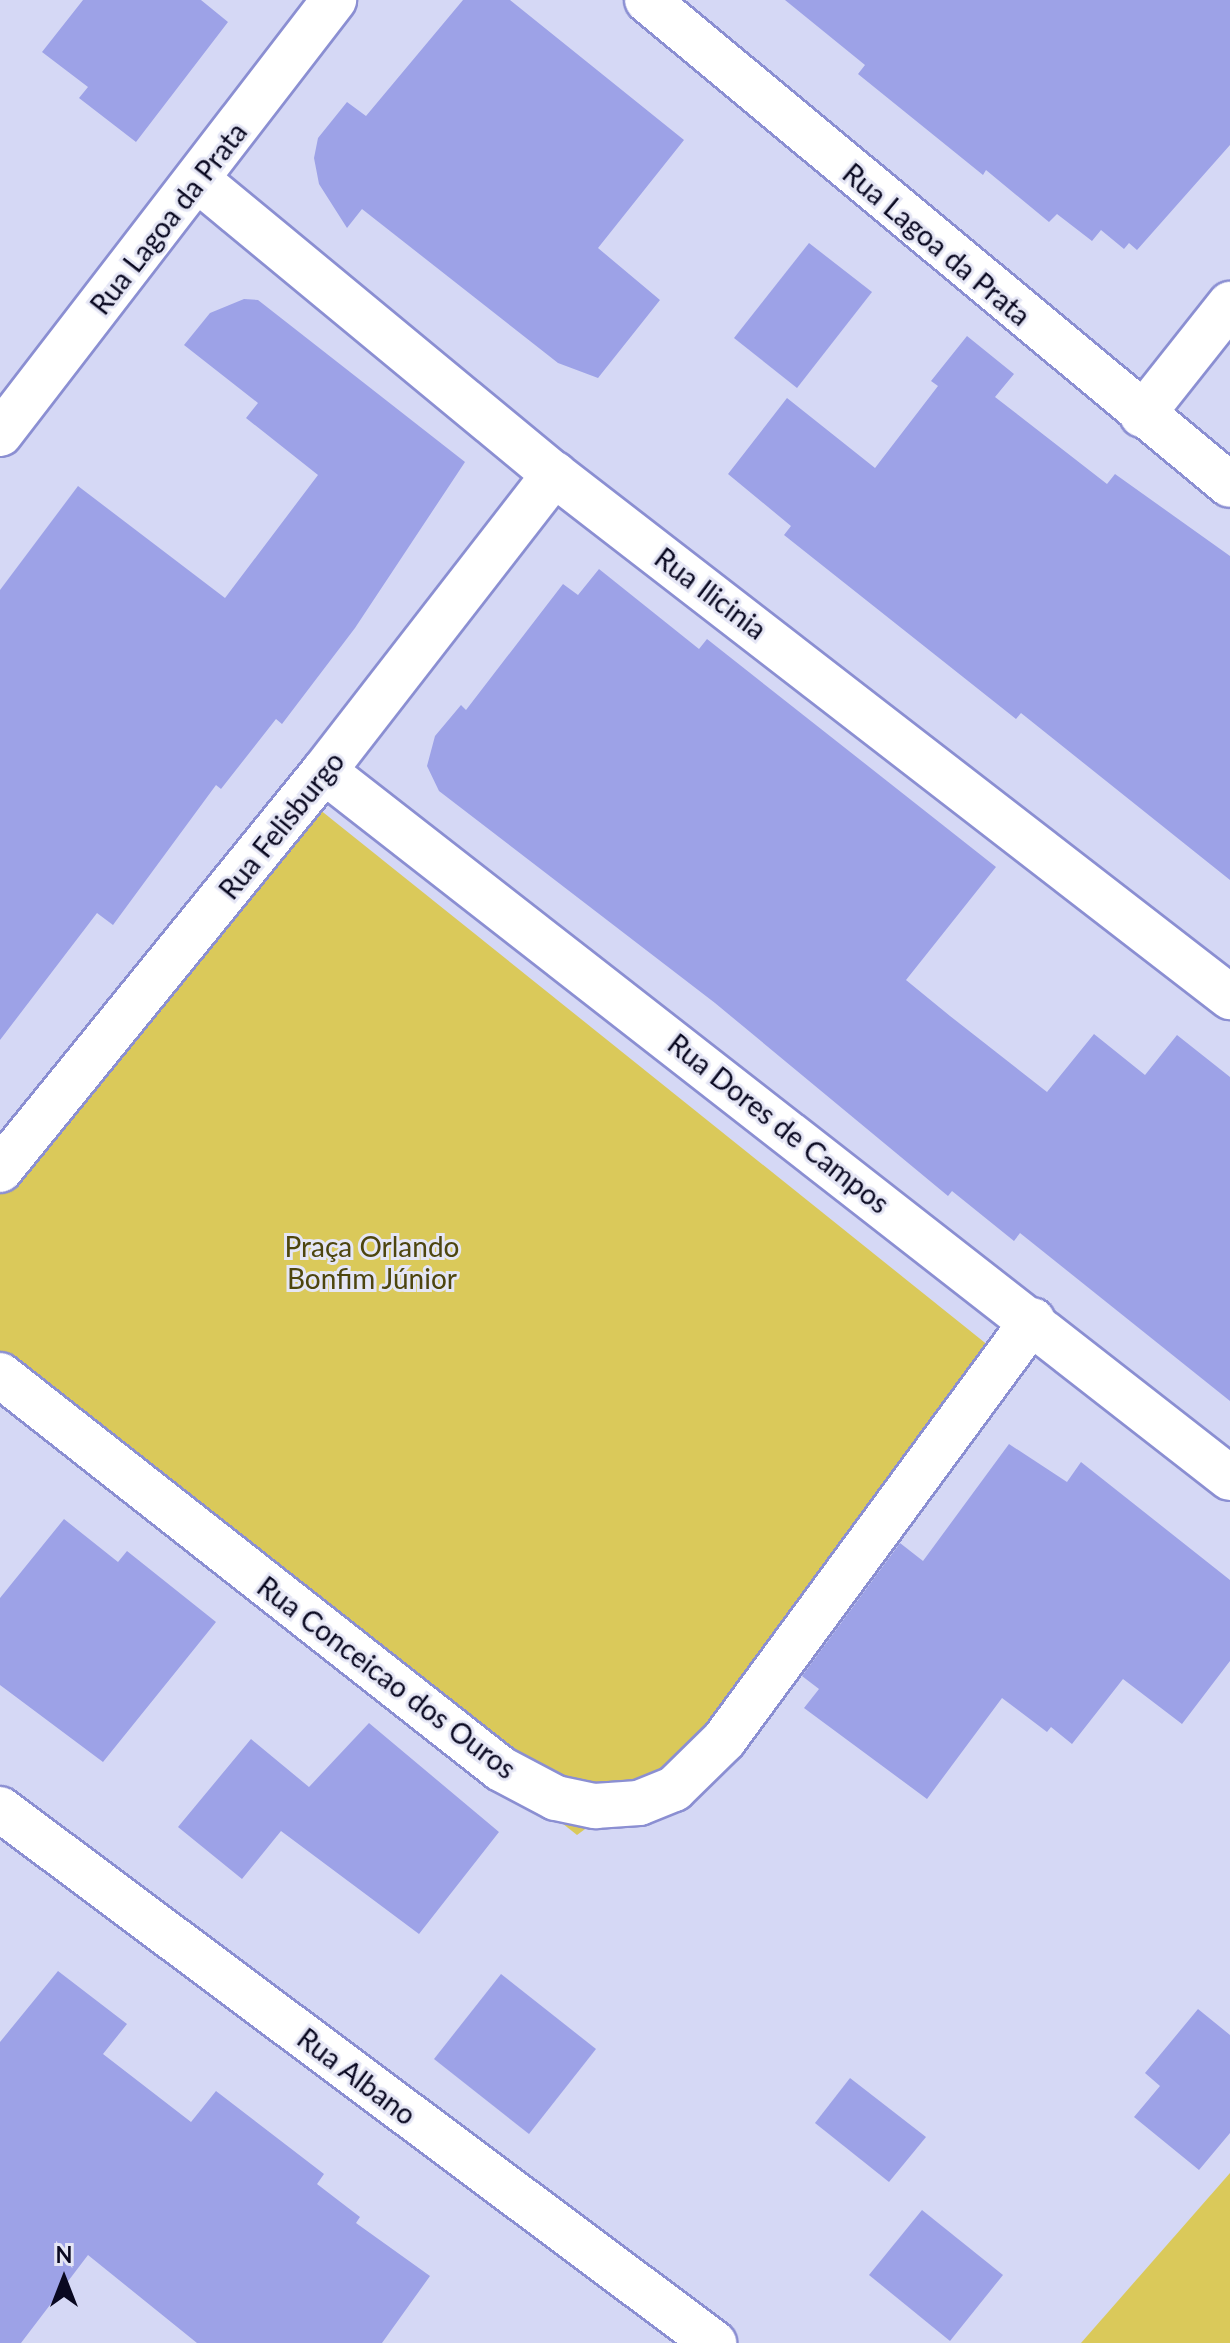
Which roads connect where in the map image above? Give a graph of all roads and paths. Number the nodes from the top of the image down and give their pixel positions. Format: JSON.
{"nodes":[{"id":1,"x":334,"y":0,"type":"edge"},
{"id":2,"x":647,"y":0,"type":"edge"},
{"id":3,"x":198,"y":180,"type":"junction"},
{"id":4,"x":1230,"y":304,"type":"edge"},
{"id":5,"x":1142,"y":415,"type":"junction"},
{"id":6,"x":0,"y":434,"type":"edge"},
{"id":7,"x":554,"y":474,"type":"junction"},
{"id":8,"x":1230,"y":485,"type":"edge"},
{"id":9,"x":324,"y":771,"type":"junction"},
{"id":10,"x":1230,"y":997,"type":"edge"},
{"id":11,"x":0,"y":1170,"type":"edge"},
{"id":12,"x":1033,"y":1320,"type":"junction"},
{"id":13,"x":0,"y":1375,"type":"edge"},
{"id":14,"x":1230,"y":1478,"type":"edge"},
{"id":15,"x":0,"y":1809,"type":"edge"},
{"id":16,"x":714,"y":2343,"type":"edge"}],
"edges":[{"from":1,"to":3,"type":"street","name":"Rua Lagoa da Prata"},
{"from":2,"to":5,"type":"street","name":"Rua Lagoa da Prata"},
{"from":3,"to":6,"type":"street","name":"Rua Lagoa da Prata"},
{"from":3,"to":7,"type":"street","name":"Rua Ilicinia"},
{"from":4,"to":5,"type":"street"},
{"from":5,"to":8,"type":"street","name":"Rua Lagoa da Prata"},
{"from":7,"to":9,"type":"street","name":"Rua Felisburgo"},
{"from":7,"to":10,"type":"street","name":"Rua Ilicinia"},
{"from":9,"to":11,"type":"street","name":"Rua Felisburgo"},
{"from":9,"to":12,"type":"street","name":"Rua Dores de Campos"},
{"from":12,"to":13,"type":"street","name":"Rua Conceicao dos Ouros"},
{"from":12,"to":14,"type":"street","name":"Rua Dores de Campos"},
{"from":15,"to":16,"type":"street","name":"Rua Albano"}]}
